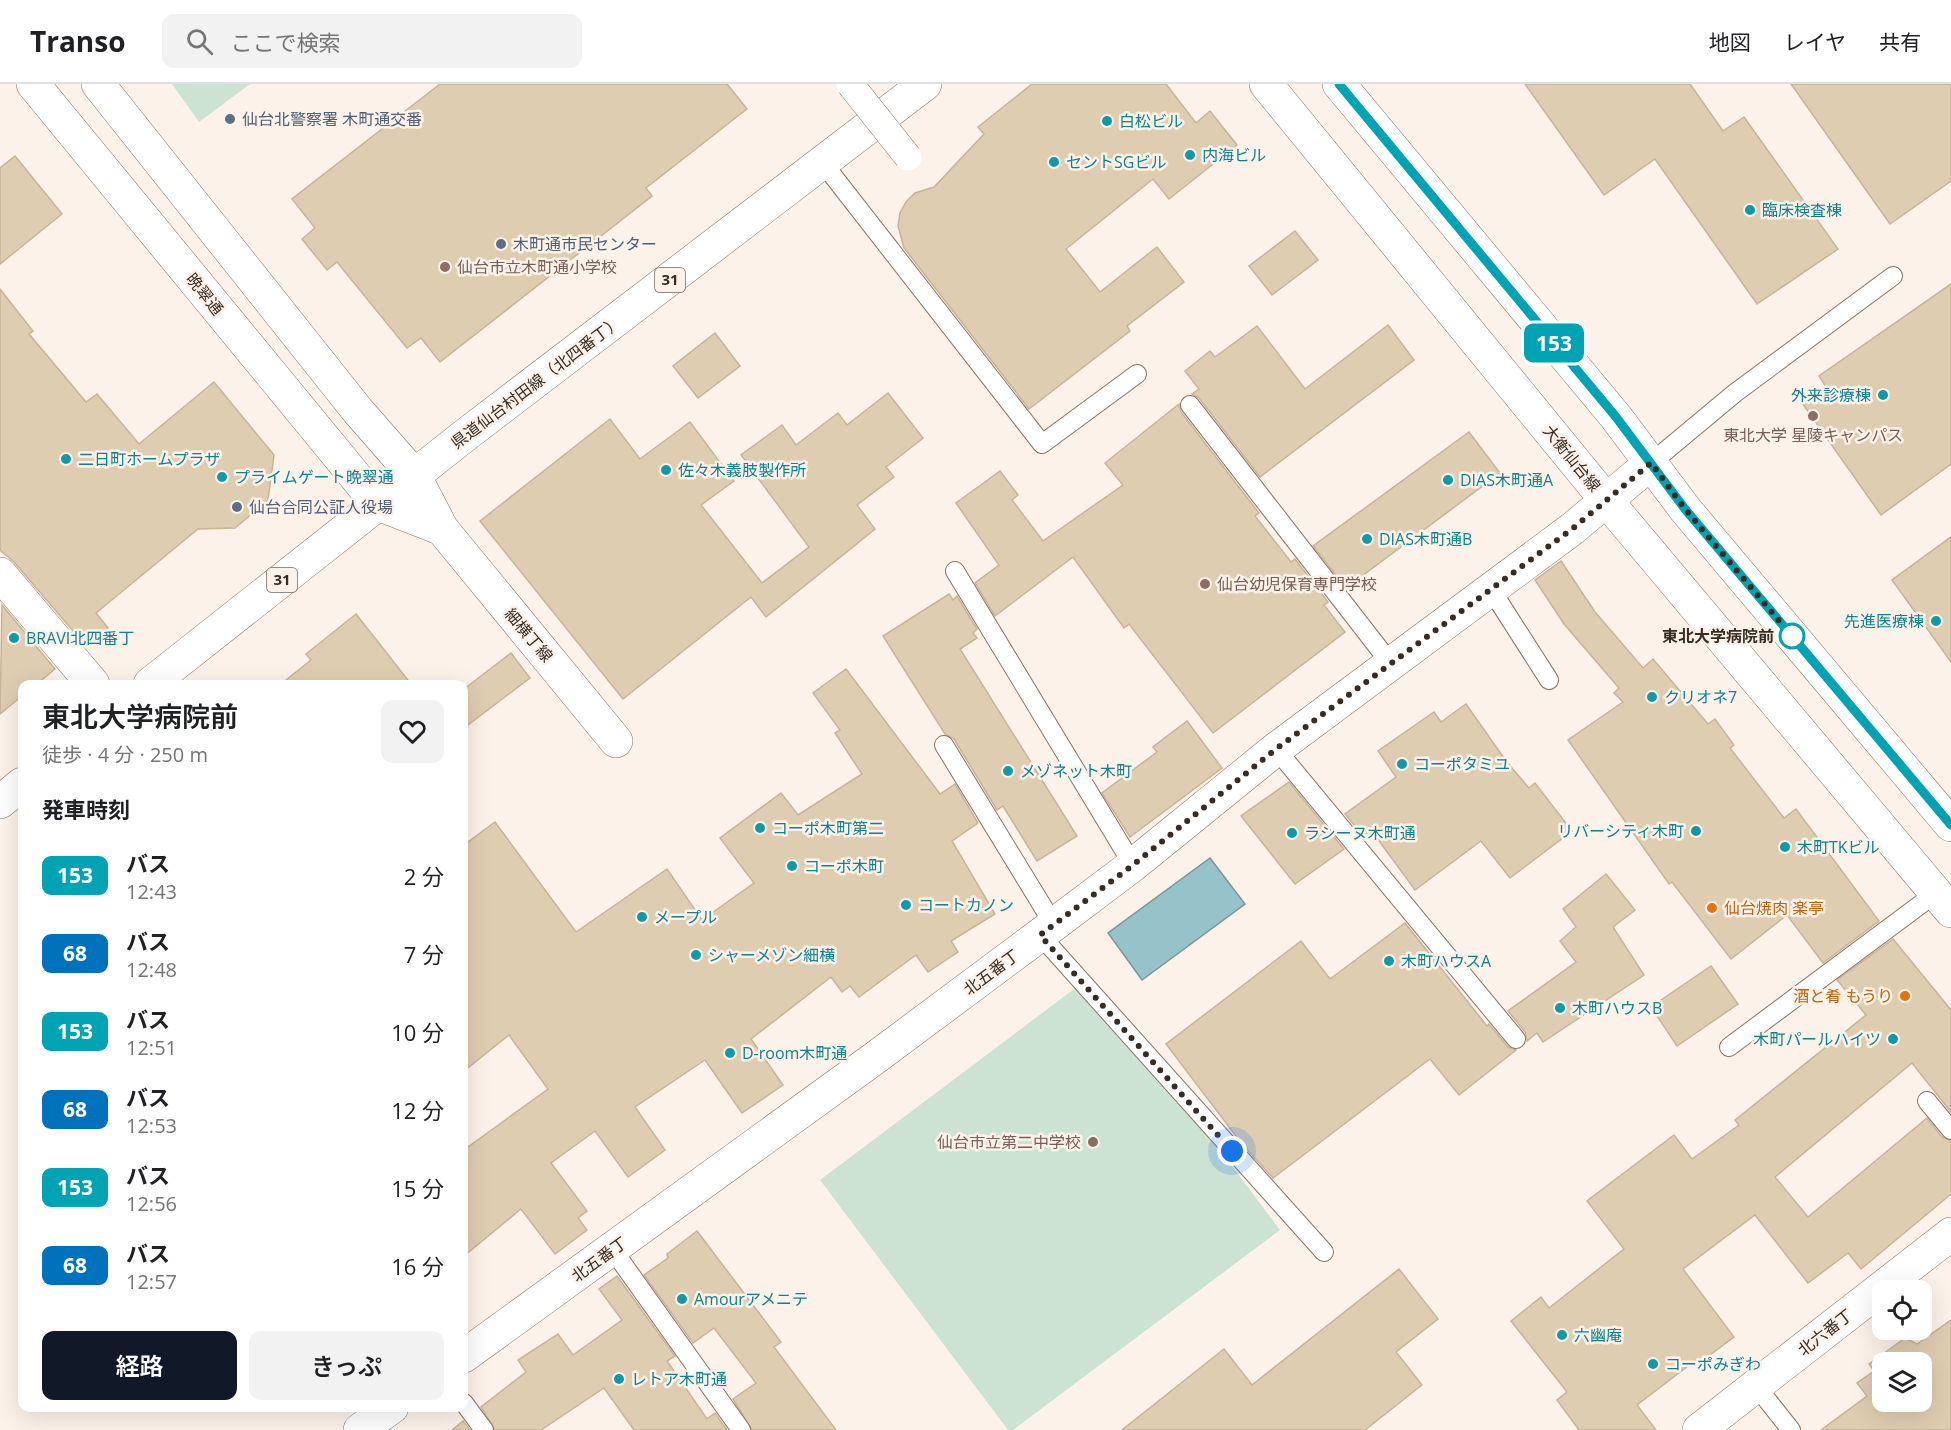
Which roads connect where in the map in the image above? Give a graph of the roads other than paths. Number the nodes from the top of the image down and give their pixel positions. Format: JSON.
{"nodes":[{"id":1,"x":33,"y":84,"type":"edge"},
{"id":2,"x":98,"y":84,"type":"edge"},
{"id":3,"x":850,"y":84,"type":"edge"},
{"id":4,"x":925,"y":84,"type":"edge"},
{"id":5,"x":1266,"y":84,"type":"edge"},
{"id":6,"x":1339,"y":84,"type":"edge"},
{"id":7,"x":908,"y":157,"type":"dead end"},
{"id":8,"x":823,"y":164,"type":"junction"},
{"id":9,"x":1893,"y":276,"type":"dead end"},
{"id":10,"x":1137,"y":374,"type":"dead end"},
{"id":11,"x":1190,"y":405,"type":"dead end"},
{"id":12,"x":1651,"y":463,"type":"junction"},
{"id":13,"x":414,"y":475,"type":"junction"},
{"id":14,"x":1606,"y":500,"type":"junction"},
{"id":15,"x":378,"y":504,"type":"junction"},
{"id":16,"x":442,"y":529,"type":"junction"},
{"id":17,"x":955,"y":571,"type":"dead end"},
{"id":18,"x":0,"y":574,"type":"edge"},
{"id":19,"x":1492,"y":591,"type":"junction"},
{"id":20,"x":1391,"y":664,"type":"junction"},
{"id":21,"x":90,"y":680,"type":"edge"},
{"id":22,"x":155,"y":680,"type":"edge"},
{"id":23,"x":1549,"y":680,"type":"dead end"},
{"id":24,"x":616,"y":741,"type":"dead end"},
{"id":25,"x":944,"y":745,"type":"dead end"},
{"id":26,"x":1276,"y":749,"type":"junction"},
{"id":27,"x":18,"y":787,"type":"edge"},
{"id":28,"x":0,"y":802,"type":"edge"},
{"id":29,"x":1951,"y":825,"type":"edge"},
{"id":30,"x":1133,"y":865,"type":"junction"},
{"id":31,"x":1944,"y":902,"type":"edge"},
{"id":32,"x":1047,"y":930,"type":"junction"},
{"id":33,"x":1516,"y":1039,"type":"dead end"},
{"id":34,"x":1729,"y":1047,"type":"dead end"},
{"id":35,"x":1927,"y":1101,"type":"dead end"},
{"id":36,"x":1951,"y":1130,"type":"edge"},
{"id":37,"x":1951,"y":1234,"type":"edge"},
{"id":38,"x":613,"y":1250,"type":"junction"},
{"id":39,"x":1324,"y":1252,"type":"dead end"},
{"id":40,"x":468,"y":1353,"type":"edge"},
{"id":41,"x":1756,"y":1386,"type":"junction"},
{"id":42,"x":468,"y":1408,"type":"edge"},
{"id":43,"x":385,"y":1412,"type":"edge"},
{"id":44,"x":360,"y":1430,"type":"edge"},
{"id":45,"x":484,"y":1430,"type":"edge"},
{"id":46,"x":741,"y":1430,"type":"edge"},
{"id":47,"x":1699,"y":1430,"type":"edge"},
{"id":48,"x":1791,"y":1430,"type":"edge"}],
"edges":[{"from":1,"to":15,"type":"street","name":"晩翠通"},
{"from":2,"to":13,"type":"street"},
{"from":3,"to":7,"type":"street","bridge":true},
{"from":4,"to":8,"type":"street","name":"県道仙台村田線（北四番丁）","number":"31"},
{"from":5,"to":14,"type":"street","name":"大衡仙台線"},
{"from":6,"to":12,"type":"street"},
{"from":8,"to":10,"type":"lane"},
{"from":8,"to":13,"type":"street","name":"県道仙台村田線（北四番丁）","number":"31"},
{"from":9,"to":12,"type":"lane"},
{"from":11,"to":20,"type":"lane"},
{"from":12,"to":14,"type":"street","name":"北五番丁"},
{"from":12,"to":29,"type":"street"},
{"from":13,"to":15,"type":"street","name":"県道仙台村田線（北四番丁）","number":"31"},
{"from":13,"to":16,"type":"street","name":"細横丁線"},
{"from":14,"to":19,"type":"street","name":"北五番丁"},
{"from":14,"to":31,"type":"street","name":"大衡仙台線"},
{"from":15,"to":16,"type":"street"},
{"from":15,"to":22,"type":"street","name":"県道仙台村田線（北四番丁）","number":"31"},
{"from":16,"to":24,"type":"street","name":"細横丁線"},
{"from":17,"to":30,"type":"lane"},
{"from":18,"to":21,"type":"street"},
{"from":19,"to":20,"type":"street","name":"北五番丁"},
{"from":19,"to":23,"type":"lane"},
{"from":20,"to":26,"type":"street","name":"北五番丁"},
{"from":25,"to":32,"type":"lane"},
{"from":26,"to":30,"type":"street","name":"北五番丁"},
{"from":26,"to":33,"type":"lane"},
{"from":27,"to":28,"type":"street"},
{"from":30,"to":32,"type":"street","name":"北五番丁"},
{"from":31,"to":34,"type":"lane"},
{"from":32,"to":38,"type":"street","name":"北五番丁"},
{"from":32,"to":39,"type":"lane"},
{"from":35,"to":36,"type":"lane"},
{"from":37,"to":41,"type":"street","name":"北六番丁"},
{"from":38,"to":40,"type":"street","name":"北五番丁"},
{"from":38,"to":46,"type":"lane"},
{"from":41,"to":47,"type":"street","name":"北六番丁"},
{"from":41,"to":48,"type":"lane"},
{"from":42,"to":45,"type":"lane"},
{"from":43,"to":44,"type":"street"}]}
